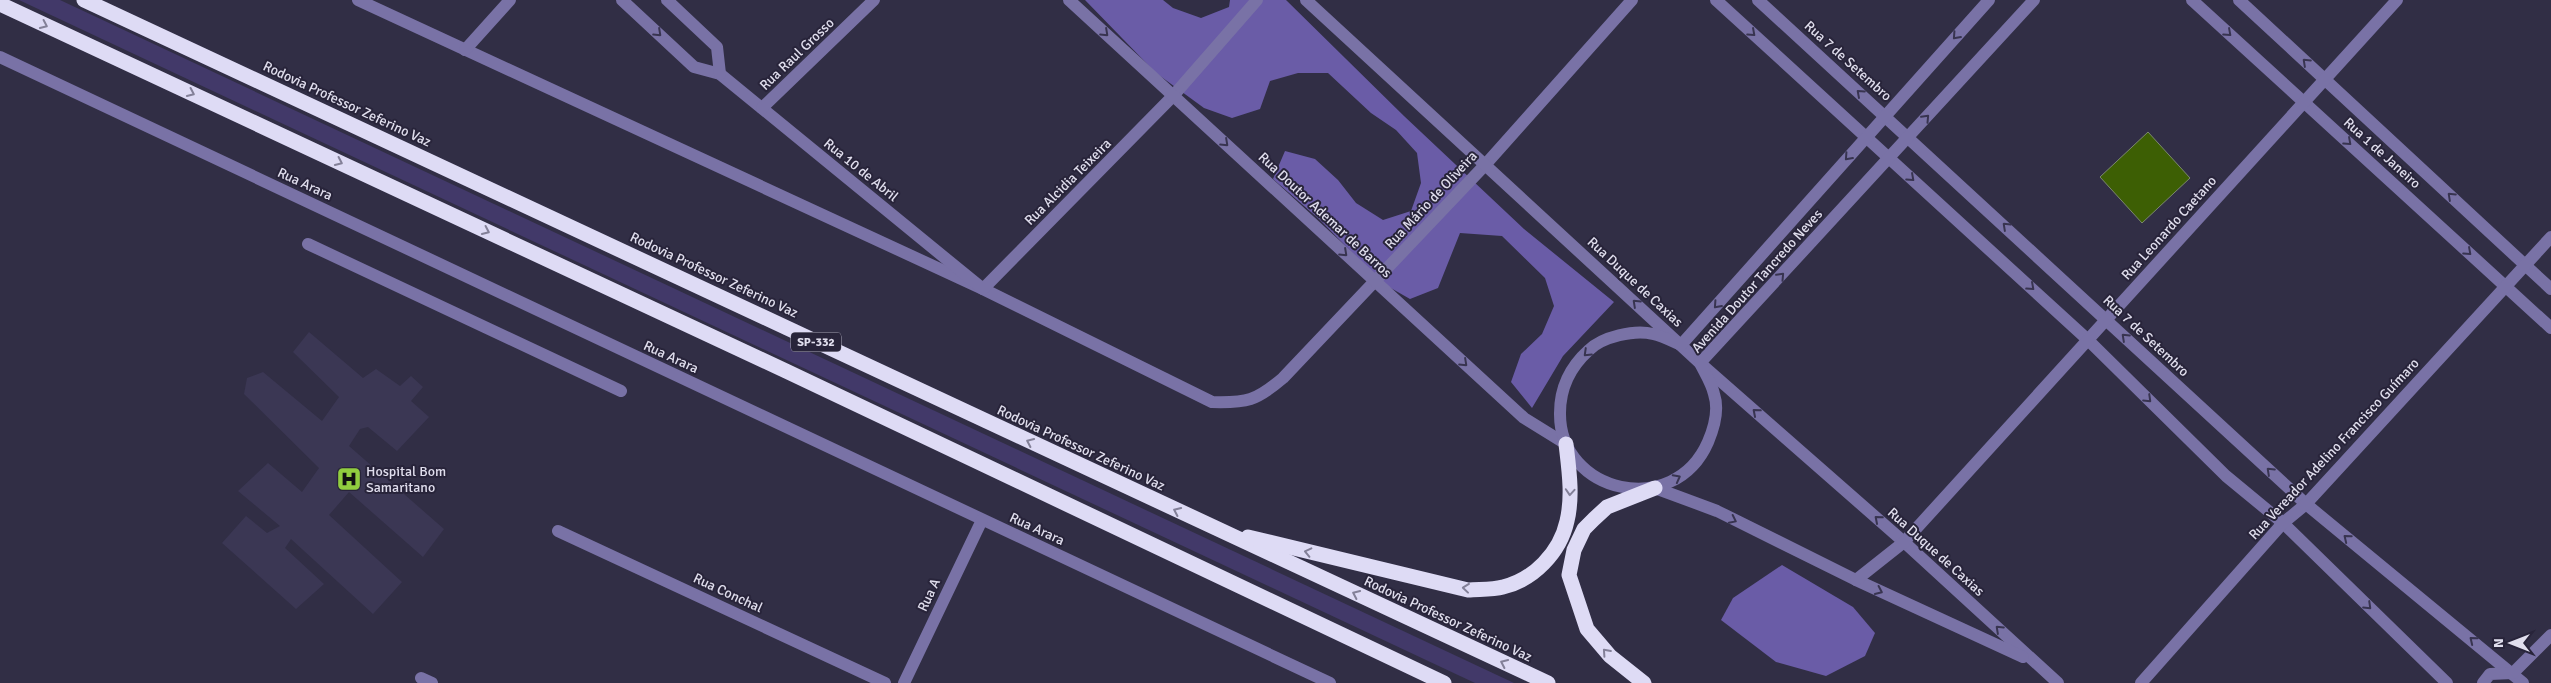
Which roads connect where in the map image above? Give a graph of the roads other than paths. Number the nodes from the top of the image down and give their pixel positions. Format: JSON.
{"nodes":[{"id":1,"x":84,"y":0,"type":"edge"},
{"id":2,"x":358,"y":0,"type":"edge"},
{"id":3,"x":510,"y":0,"type":"edge"},
{"id":4,"x":622,"y":0,"type":"edge"},
{"id":5,"x":667,"y":0,"type":"edge"},
{"id":6,"x":874,"y":0,"type":"edge"},
{"id":7,"x":1069,"y":0,"type":"edge"},
{"id":8,"x":1257,"y":0,"type":"edge"},
{"id":9,"x":1306,"y":0,"type":"edge"},
{"id":10,"x":1632,"y":0,"type":"edge"},
{"id":11,"x":1716,"y":0,"type":"edge"},
{"id":12,"x":1758,"y":0,"type":"edge"},
{"id":13,"x":1989,"y":0,"type":"edge"},
{"id":14,"x":2034,"y":0,"type":"edge"},
{"id":15,"x":2192,"y":0,"type":"edge"},
{"id":16,"x":2239,"y":0,"type":"edge"},
{"id":17,"x":2397,"y":0,"type":"edge"},
{"id":18,"x":0,"y":4,"type":"edge"},
{"id":19,"x":465,"y":50,"type":"junction"},
{"id":20,"x":0,"y":57,"type":"edge"},
{"id":21,"x":720,"y":74,"type":"junction"},
{"id":22,"x":2325,"y":80,"type":"junction"},
{"id":23,"x":1173,"y":96,"type":"junction"},
{"id":24,"x":2304,"y":102,"type":"junction"},
{"id":25,"x":762,"y":108,"type":"junction"},
{"id":26,"x":1886,"y":116,"type":"junction"},
{"id":27,"x":1866,"y":137,"type":"junction"},
{"id":28,"x":1908,"y":137,"type":"junction"},
{"id":29,"x":1889,"y":158,"type":"junction"},
{"id":30,"x":1485,"y":165,"type":"junction"},
{"id":31,"x":2551,"y":237,"type":"edge"},
{"id":32,"x":308,"y":244,"type":"dead end"},
{"id":33,"x":2526,"y":265,"type":"junction"},
{"id":34,"x":1376,"y":282,"type":"junction"},
{"id":35,"x":2506,"y":286,"type":"junction"},
{"id":36,"x":983,"y":289,"type":"junction"},
{"id":37,"x":2551,"y":289,"type":"edge"},
{"id":38,"x":2106,"y":319,"type":"junction"},
{"id":39,"x":2551,"y":328,"type":"edge"},
{"id":40,"x":2088,"y":340,"type":"junction"},
{"id":41,"x":1681,"y":345,"type":"junction"},
{"id":42,"x":1700,"y":363,"type":"junction"},
{"id":43,"x":621,"y":391,"type":"dead end"},
{"id":44,"x":1566,"y":444,"type":"junction"},
{"id":45,"x":1655,"y":488,"type":"junction"},
{"id":46,"x":2306,"y":504,"type":"junction"},
{"id":47,"x":982,"y":520,"type":"junction"},
{"id":48,"x":2282,"y":523,"type":"junction"},
{"id":49,"x":1209,"y":526,"type":"junction"},
{"id":50,"x":558,"y":531,"type":"dead end"},
{"id":51,"x":1904,"y":542,"type":"junction"},
{"id":52,"x":1856,"y":580,"type":"junction"},
{"id":53,"x":2551,"y":635,"type":"edge"},
{"id":54,"x":2034,"y":662,"type":"junction"},
{"id":55,"x":2513,"y":678,"type":"edge"},
{"id":56,"x":885,"y":683,"type":"edge"},
{"id":57,"x":904,"y":683,"type":"edge"},
{"id":58,"x":1330,"y":683,"type":"edge"},
{"id":59,"x":1444,"y":683,"type":"edge"},
{"id":60,"x":1548,"y":683,"type":"edge"},
{"id":61,"x":1644,"y":683,"type":"edge"},
{"id":62,"x":2058,"y":683,"type":"edge"},
{"id":63,"x":2141,"y":683,"type":"edge"},
{"id":64,"x":2447,"y":683,"type":"edge"},
{"id":65,"x":2483,"y":683,"type":"edge"},
{"id":66,"x":2523,"y":683,"type":"edge"}],
"edges":[{"from":49,"to":1,"type":"highway","name":"Rodovia Professor Zeferino Vaz","number":"SP-332","one_way":true},
{"from":2,"to":19,"type":"street"},
{"from":3,"to":19,"type":"street"},
{"from":4,"to":21,"type":"street","name":"Rua 10 de Abril","one_way":true},
{"from":5,"to":21,"type":"street"},
{"from":6,"to":25,"type":"street","name":"Rua Raul Grosso"},
{"from":7,"to":23,"type":"street","name":"Rua Doutor Ademar de Barros","one_way":true},
{"from":8,"to":23,"type":"street","name":"Rua Alcidia Teixeira"},
{"from":9,"to":30,"type":"street","name":"Rua Duque de Caxias"},
{"from":10,"to":30,"type":"street","name":"Rua Mário de Oliveira"},
{"from":11,"to":27,"type":"street","one_way":true},
{"from":26,"to":12,"type":"street","name":"Rua 7 de Setembro","one_way":true},
{"from":13,"to":26,"type":"street","name":"Avenida Doutor Tancredo Neves","one_way":true},
{"from":28,"to":14,"type":"street","name":"Avenida Doutor Tancredo Neves","one_way":true},
{"from":15,"to":24,"type":"street","name":"Rua 1 de Janeiro","one_way":true},
{"from":22,"to":16,"type":"street","name":"Rua 1 de Janeiro","one_way":true},
{"from":17,"to":22,"type":"street","name":"Rua Leonardo Caetano"},
{"from":18,"to":59,"type":"highway","number":"SP-332","one_way":true},
{"from":19,"to":36,"type":"street"},
{"from":20,"to":47,"type":"street","name":"Rua Arara"},
{"from":21,"to":25,"type":"street","name":"Rua 10 de Abril"},
{"from":22,"to":24,"type":"street","name":"Rua Leonardo Caetano"},
{"from":33,"to":22,"type":"street","name":"Rua 1 de Janeiro","one_way":true},
{"from":23,"to":34,"type":"street","name":"Rua Doutor Ademar de Barros","one_way":true},
{"from":23,"to":36,"type":"street","name":"Rua Alcidia Teixeira"},
{"from":24,"to":35,"type":"street","name":"Rua 1 de Janeiro","one_way":true},
{"from":24,"to":38,"type":"street","name":"Rua Leonardo Caetano"},
{"from":25,"to":36,"type":"street","name":"Rua 10 de Abril"},
{"from":26,"to":27,"type":"street","name":"Avenida Doutor Tancredo Neves"},
{"from":26,"to":28,"type":"street","name":"Rua 7 de Setembro"},
{"from":27,"to":29,"type":"street"},
{"from":27,"to":41,"type":"street","name":"Avenida Doutor Tancredo Neves","one_way":true},
{"from":28,"to":29,"type":"street","name":"Avenida Doutor Tancredo Neves"},
{"from":38,"to":28,"type":"street","name":"Rua 7 de Setembro","one_way":true},
{"from":29,"to":40,"type":"street","one_way":true},
{"from":42,"to":29,"type":"street","name":"Avenida Doutor Tancredo Neves","one_way":true},
{"from":30,"to":34,"type":"street","name":"Rua Mário de Oliveira"},
{"from":41,"to":30,"type":"street","name":"Rua Duque de Caxias","one_way":true},
{"from":31,"to":33,"type":"street","name":"Rua Vereador Adelino Francisco Guímaro"},
{"from":32,"to":43,"type":"street"},
{"from":33,"to":35,"type":"street","name":"Rua Vereador Adelino Francisco Guímaro"},
{"from":33,"to":37,"type":"street","name":"Rua 1 de Janeiro"},
{"from":34,"to":36,"type":"street","name":"Rua Mário de Oliveira"},
{"from":34,"to":44,"type":"street","name":"Rua Doutor Ademar de Barros","one_way":true},
{"from":35,"to":39,"type":"street","name":"Rua 1 de Janeiro"},
{"from":35,"to":46,"type":"street","name":"Rua Vereador Adelino Francisco Guímaro"},
{"from":38,"to":40,"type":"street","name":"Rua Leonardo Caetano"},
{"from":46,"to":38,"type":"street","name":"Rua 7 de Setembro","one_way":true},
{"from":40,"to":48,"type":"street","one_way":true},
{"from":40,"to":51,"type":"street","name":"Rua Leonardo Caetano"},
{"from":41,"to":42,"type":"street","name":"Rua Duque de Caxias"},
{"from":41,"to":44,"type":"street","name":"Avenida Doutor Tancredo Neves","one_way":true},
{"from":45,"to":42,"type":"street","name":"Avenida Doutor Tancredo Neves","one_way":true},
{"from":51,"to":42,"type":"street","name":"Rua Duque de Caxias","one_way":true},
{"from":44,"to":45,"type":"street","name":"Avenida Doutor Tancredo Neves"},
{"from":44,"to":49,"type":"highway","one_way":true},
{"from":45,"to":52,"type":"street","one_way":true},
{"from":61,"to":45,"type":"highway","one_way":true},
{"from":46,"to":48,"type":"street","name":"Rua Vereador Adelino Francisco Guímaro"},
{"from":55,"to":46,"type":"street","name":"Rua 7 de Setembro","one_way":true},
{"from":47,"to":57,"type":"street","name":"Rua A"},
{"from":47,"to":58,"type":"street","name":"Rua Arara"},
{"from":48,"to":63,"type":"street","name":"Rua Vereador Adelino Francisco Guímaro"},
{"from":48,"to":64,"type":"street","one_way":true},
{"from":60,"to":49,"type":"highway","name":"Rodovia Professor Zeferino Vaz","number":"SP-332","one_way":true},
{"from":50,"to":56,"type":"street","name":"Rua Conchal"},
{"from":51,"to":52,"type":"street","name":"Rua Leonardo Caetano"},
{"from":54,"to":51,"type":"street","name":"Rua Duque de Caxias","one_way":true},
{"from":52,"to":54,"type":"street","one_way":true},
{"from":53,"to":55,"type":"street"},
{"from":54,"to":62,"type":"street","name":"Rua Duque de Caxias"},
{"from":55,"to":65,"type":"street"},
{"from":55,"to":66,"type":"street","name":"Rua 7 de Setembro"}]}
